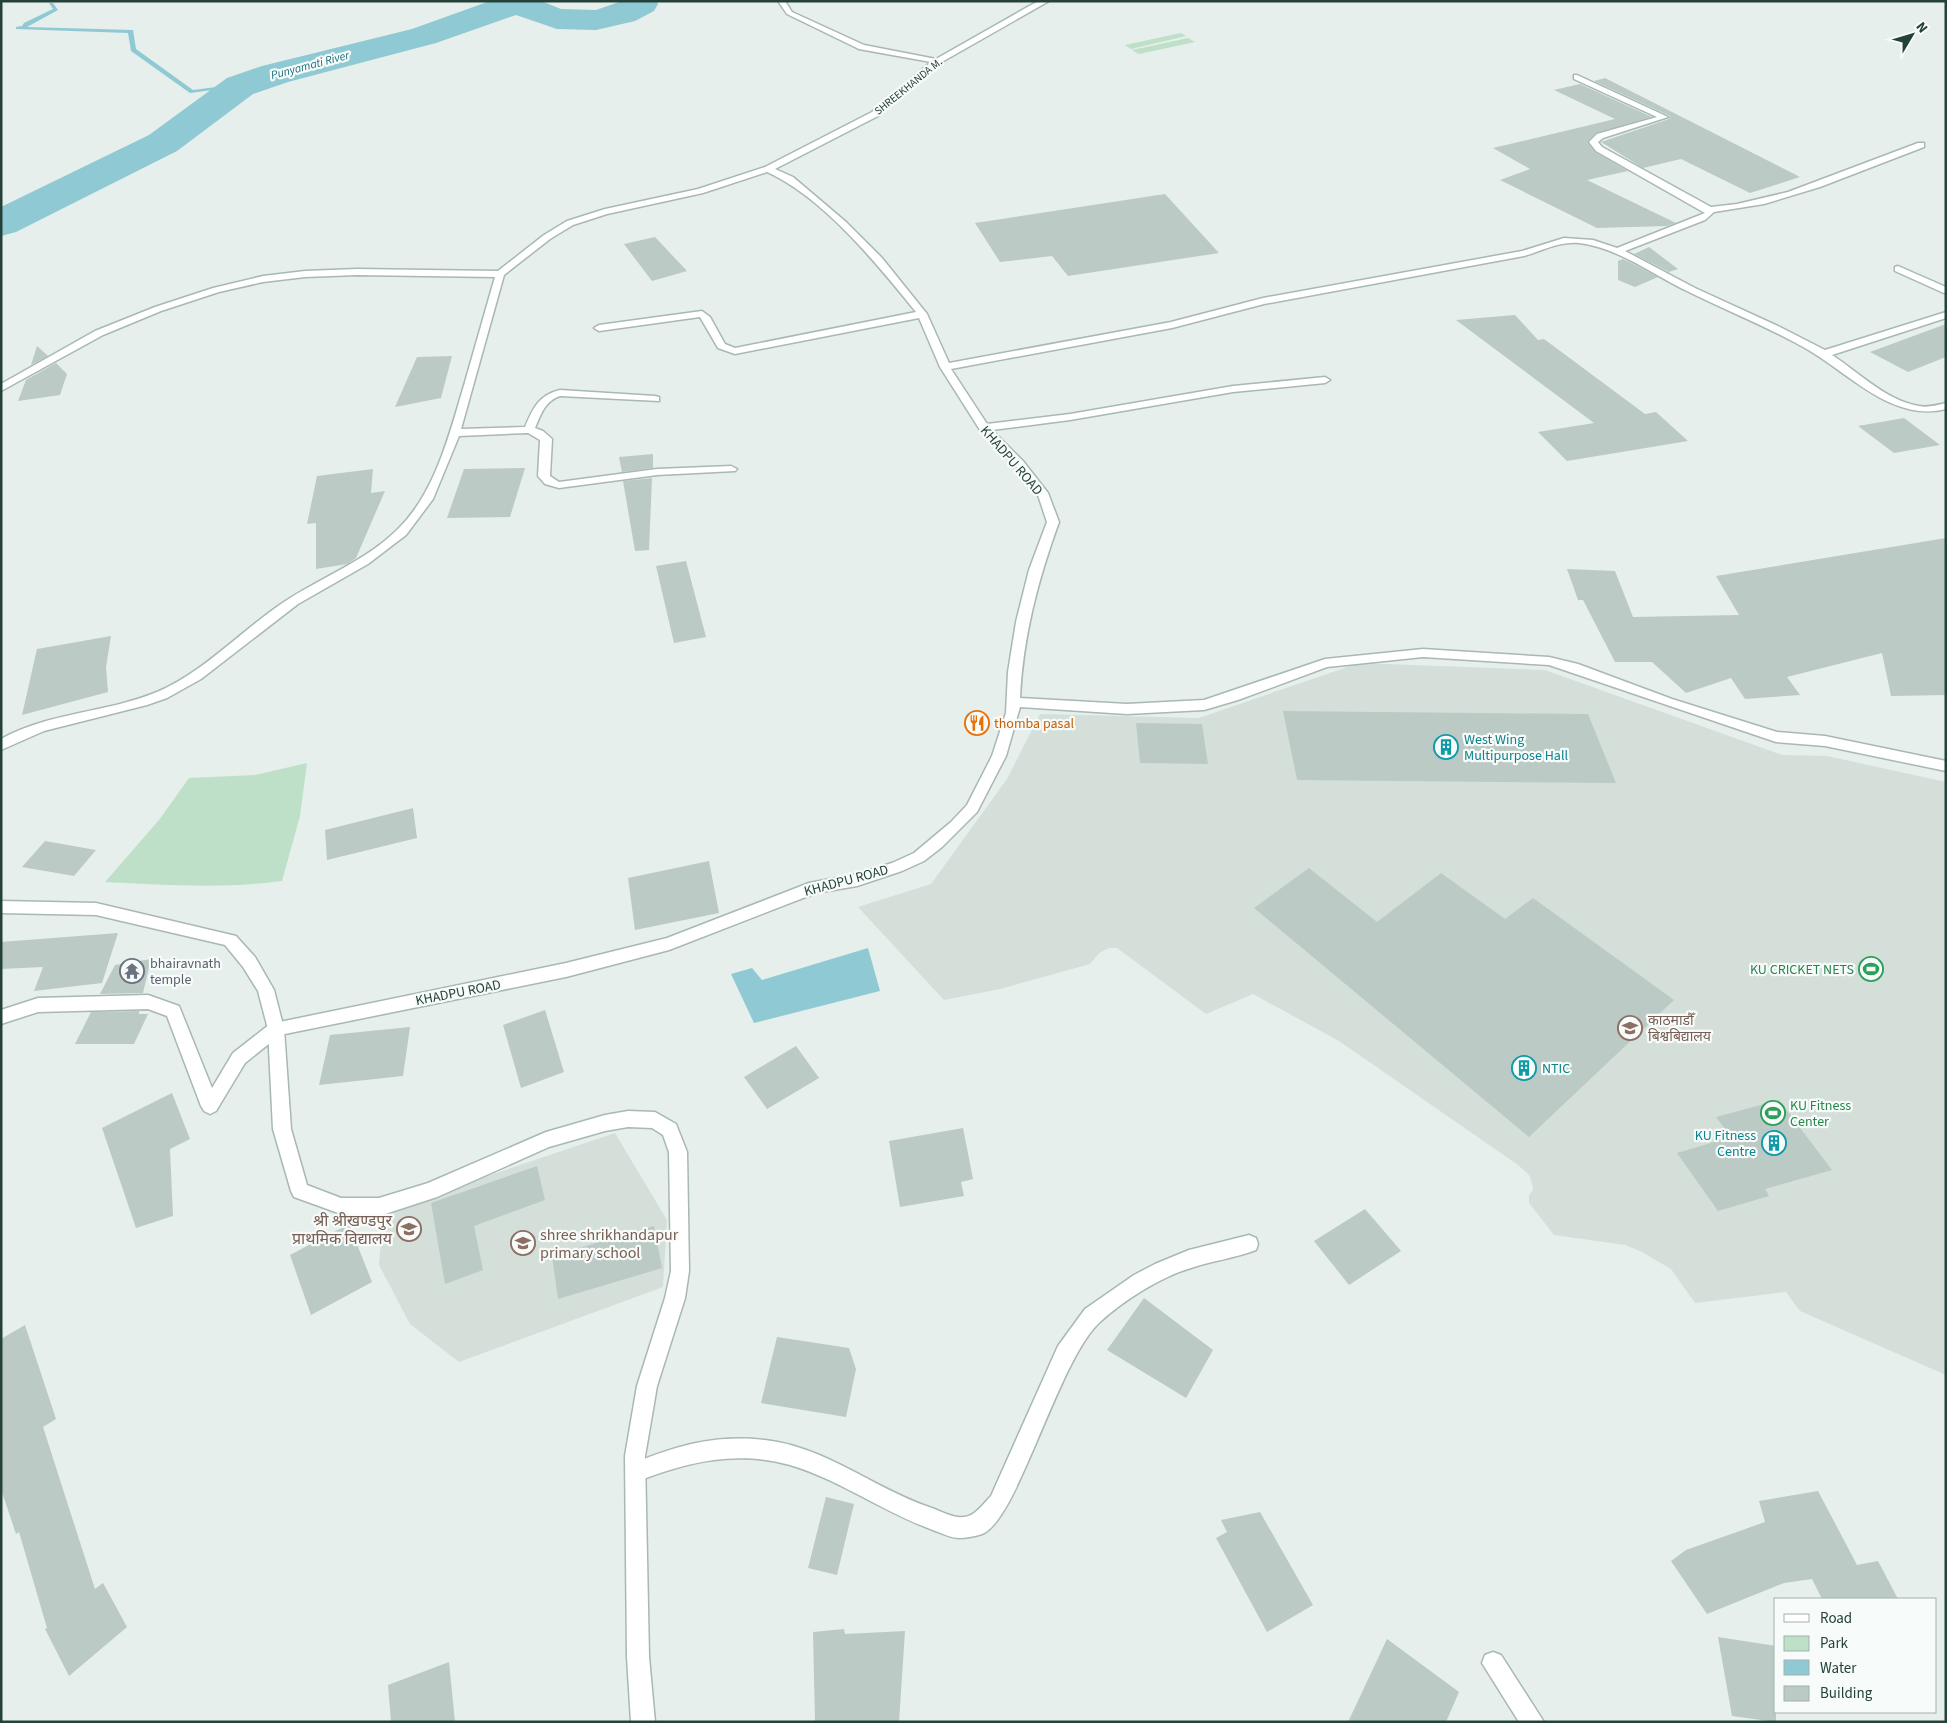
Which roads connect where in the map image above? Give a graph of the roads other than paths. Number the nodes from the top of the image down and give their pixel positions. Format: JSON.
{"nodes":[{"id":1,"x":781,"y":1,"type":"edge"},
{"id":2,"x":1046,"y":1,"type":"edge"},
{"id":3,"x":937,"y":61,"type":"junction"},
{"id":4,"x":1577,"y":77,"type":"dead end"},
{"id":5,"x":1921,"y":145,"type":"dead end"},
{"id":6,"x":768,"y":169,"type":"junction"},
{"id":7,"x":1710,"y":210,"type":"junction"},
{"id":8,"x":1617,"y":251,"type":"junction"},
{"id":9,"x":1898,"y":269,"type":"dead end"},
{"id":10,"x":500,"y":274,"type":"junction"},
{"id":11,"x":1946,"y":291,"type":"edge"},
{"id":12,"x":922,"y":314,"type":"junction"},
{"id":13,"x":1946,"y":315,"type":"edge"},
{"id":14,"x":599,"y":328,"type":"dead end"},
{"id":15,"x":1824,"y":354,"type":"junction"},
{"id":16,"x":945,"y":367,"type":"junction"},
{"id":17,"x":1325,"y":380,"type":"dead end"},
{"id":18,"x":1,"y":388,"type":"edge"},
{"id":19,"x":655,"y":398,"type":"dead end"},
{"id":20,"x":1946,"y":406,"type":"edge"},
{"id":21,"x":984,"y":428,"type":"junction"},
{"id":22,"x":529,"y":430,"type":"junction"},
{"id":23,"x":455,"y":433,"type":"junction"},
{"id":24,"x":731,"y":469,"type":"dead end"},
{"id":25,"x":1015,"y":702,"type":"junction"},
{"id":26,"x":1,"y":745,"type":"edge"},
{"id":27,"x":1946,"y":766,"type":"edge"},
{"id":28,"x":1,"y":907,"type":"edge"},
{"id":29,"x":1,"y":1017,"type":"edge"},
{"id":30,"x":276,"y":1029,"type":"junction"},
{"id":31,"x":1248,"y":1244,"type":"dead end"},
{"id":32,"x":636,"y":1472,"type":"junction"},
{"id":33,"x":1493,"y":1663,"type":"dead end"},
{"id":34,"x":643,"y":1722,"type":"edge"},
{"id":35,"x":1533,"y":1722,"type":"edge"}],
"edges":[{"from":1,"to":3,"type":"street"},
{"from":2,"to":3,"type":"street","name":"SHREEKHANDA M."},
{"from":3,"to":6,"type":"street","name":"SHREEKHANDA M."},
{"from":4,"to":7,"type":"street"},
{"from":5,"to":7,"type":"street"},
{"from":6,"to":10,"type":"street","name":"SHREEKHANDA M."},
{"from":6,"to":12,"type":"street","name":"KHADPU ROAD"},
{"from":7,"to":8,"type":"street"},
{"from":8,"to":15,"type":"street"},
{"from":8,"to":16,"type":"street"},
{"from":9,"to":11,"type":"street"},
{"from":10,"to":18,"type":"street"},
{"from":10,"to":23,"type":"street"},
{"from":12,"to":14,"type":"street"},
{"from":12,"to":16,"type":"street","name":"KHADPU ROAD"},
{"from":13,"to":15,"type":"street"},
{"from":15,"to":20,"type":"street"},
{"from":16,"to":21,"type":"street","name":"KHADPU ROAD"},
{"from":17,"to":21,"type":"street"},
{"from":19,"to":22,"type":"street"},
{"from":21,"to":25,"type":"street","name":"KHADPU ROAD"},
{"from":22,"to":23,"type":"street"},
{"from":22,"to":24,"type":"street"},
{"from":23,"to":26,"type":"street"},
{"from":25,"to":27,"type":"street"},
{"from":25,"to":30,"type":"street","name":"KHADPU ROAD"},
{"from":28,"to":30,"type":"street"},
{"from":29,"to":30,"type":"street","name":"KHADPU ROAD"},
{"from":30,"to":32,"type":"street"},
{"from":31,"to":32,"type":"street"},
{"from":32,"to":34,"type":"street"},
{"from":33,"to":35,"type":"street"}]}
